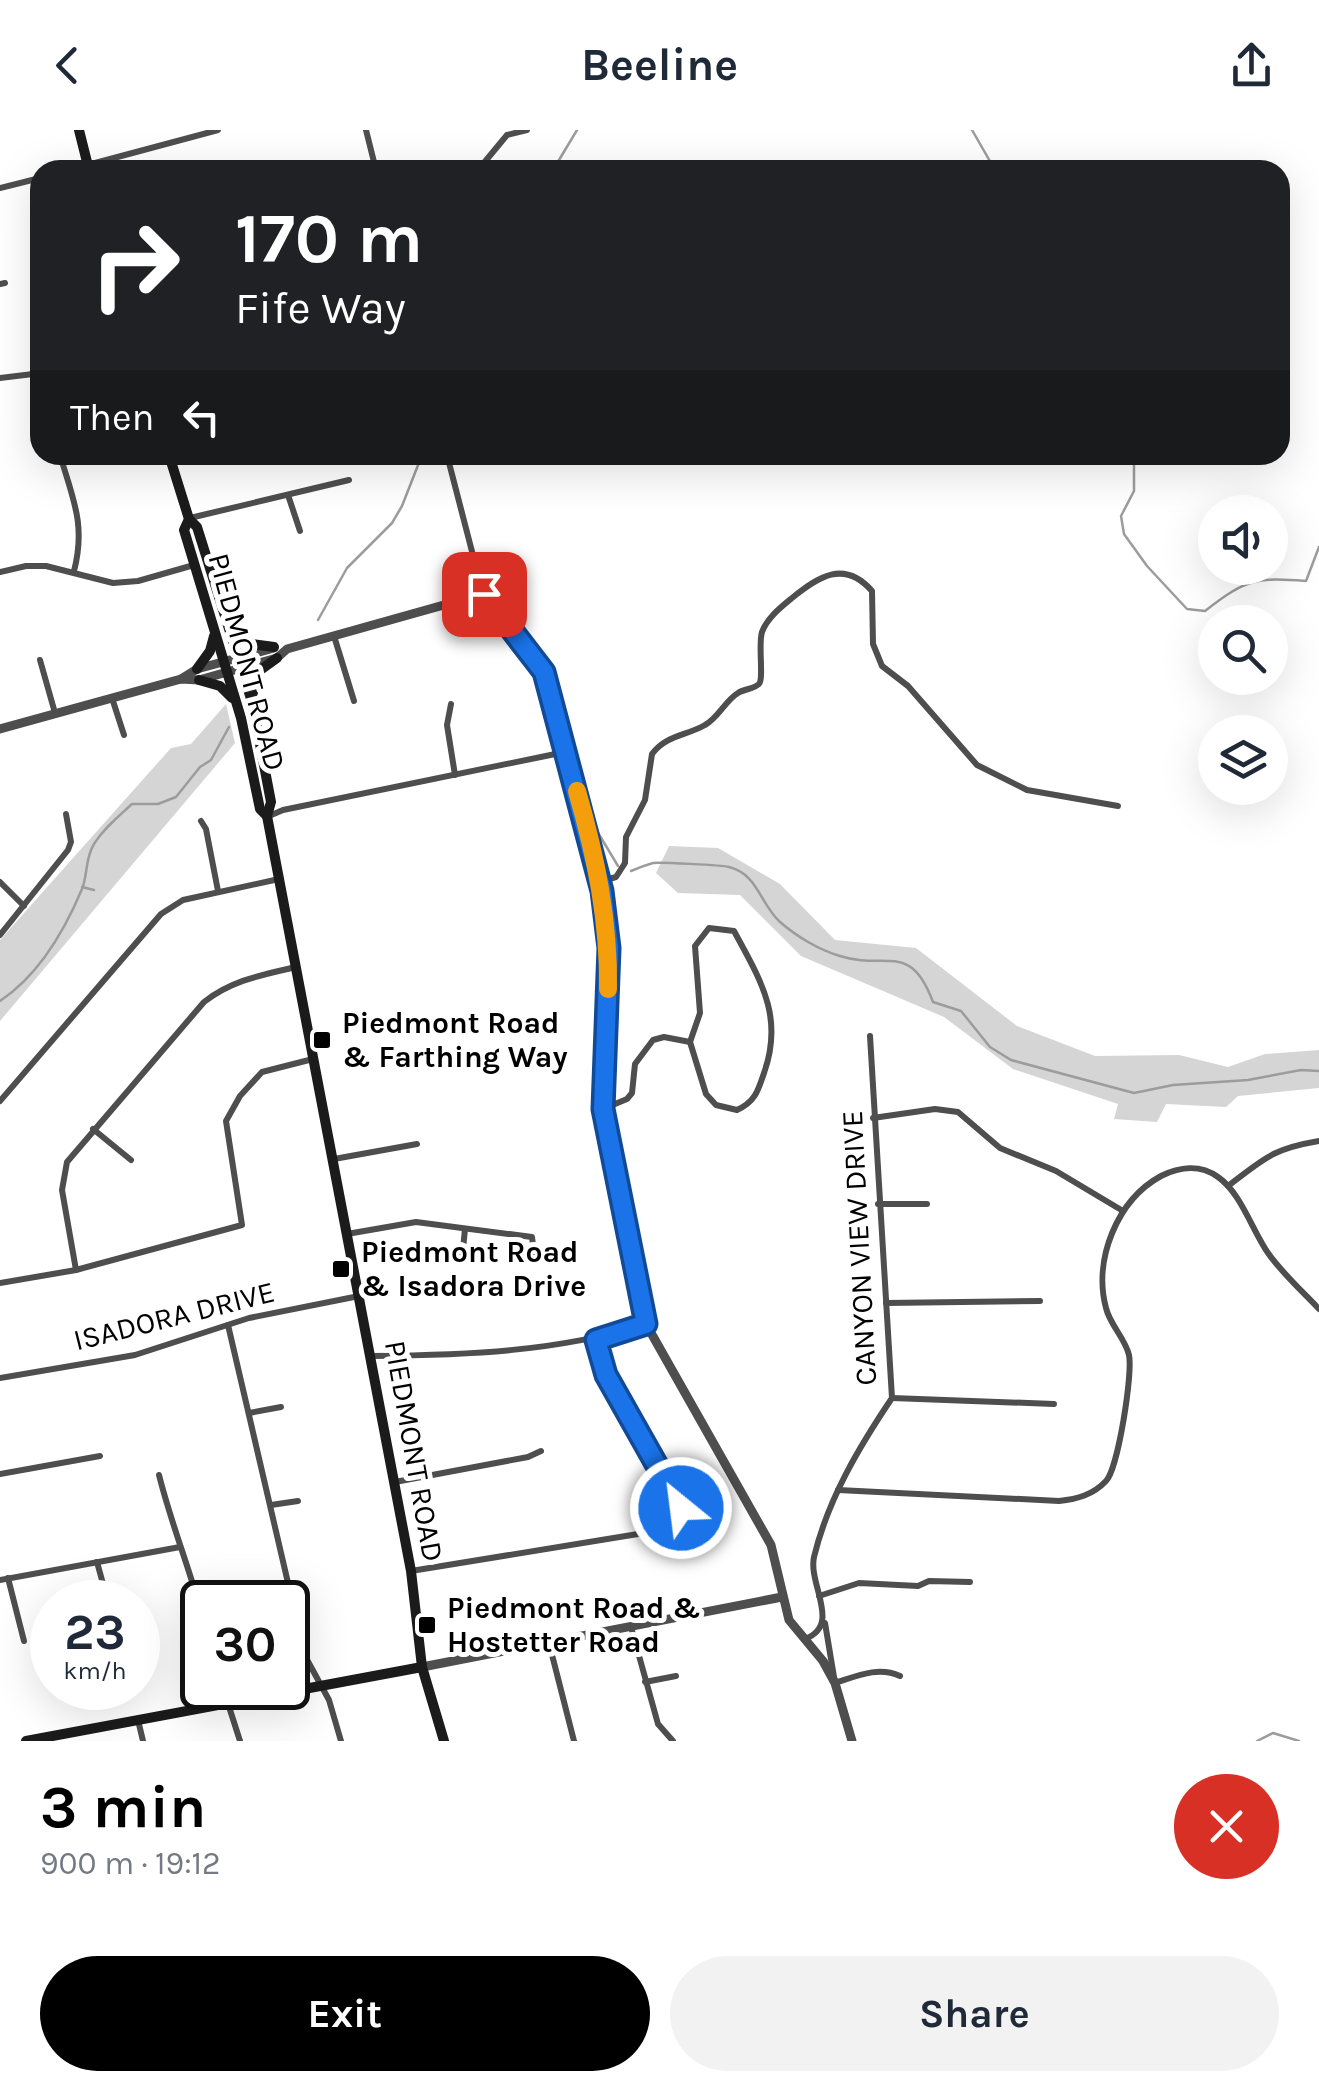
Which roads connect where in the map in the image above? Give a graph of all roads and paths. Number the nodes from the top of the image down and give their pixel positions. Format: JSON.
{"nodes":[{"id":1,"x":79,"y":130,"type":"edge"},
{"id":2,"x":218,"y":130,"type":"edge"},
{"id":3,"x":366,"y":130,"type":"edge"},
{"id":4,"x":527,"y":130,"type":"edge"},
{"id":5,"x":505,"y":133,"type":"edge"},
{"id":6,"x":87,"y":160,"type":"edge"},
{"id":7,"x":116,"y":160,"type":"edge"},
{"id":8,"x":374,"y":160,"type":"edge"},
{"id":9,"x":488,"y":160,"type":"edge"},
{"id":10,"x":30,"y":180,"type":"edge"},
{"id":11,"x":0,"y":188,"type":"edge"},
{"id":12,"x":30,"y":374,"type":"edge"},
{"id":13,"x":0,"y":378,"type":"edge"},
{"id":14,"x":63,"y":465,"type":"edge"},
{"id":15,"x":172,"y":465,"type":"edge"},
{"id":16,"x":450,"y":465,"type":"edge"},
{"id":17,"x":349,"y":480,"type":"dead end"},
{"id":18,"x":288,"y":495,"type":"junction"},
{"id":19,"x":189,"y":519,"type":"junction"},
{"id":20,"x":300,"y":531,"type":"dead end"},
{"id":21,"x":194,"y":566,"type":"junction"},
{"id":22,"x":74,"y":571,"type":"junction"},
{"id":23,"x":0,"y":572,"type":"edge"},
{"id":24,"x":484,"y":594,"type":"junction"},
{"id":25,"x":226,"y":624,"type":"junction"},
{"id":26,"x":215,"y":630,"type":"junction"},
{"id":27,"x":334,"y":635,"type":"junction"},
{"id":28,"x":279,"y":652,"type":"junction"},
{"id":29,"x":40,"y":660,"type":"dead end"},
{"id":30,"x":239,"y":663,"type":"junction"},
{"id":31,"x":226,"y":666,"type":"junction"},
{"id":32,"x":198,"y":674,"type":"junction"},
{"id":33,"x":112,"y":698,"type":"junction"},
{"id":34,"x":252,"y":702,"type":"junction"},
{"id":35,"x":354,"y":702,"type":"dead end"},
{"id":36,"x":237,"y":704,"type":"junction"},
{"id":37,"x":451,"y":704,"type":"dead end"},
{"id":38,"x":54,"y":713,"type":"junction"},
{"id":39,"x":0,"y":728,"type":"edge"},
{"id":40,"x":124,"y":735,"type":"dead end"},
{"id":41,"x":566,"y":752,"type":"junction"},
{"id":42,"x":455,"y":775,"type":"junction"},
{"id":43,"x":1118,"y":806,"type":"dead end"},
{"id":44,"x":66,"y":814,"type":"dead end"},
{"id":45,"x":268,"y":816,"type":"junction"},
{"id":46,"x":201,"y":821,"type":"dead end"},
{"id":47,"x":279,"y":879,"type":"junction"},
{"id":48,"x":0,"y":882,"type":"edge"},
{"id":49,"x":600,"y":882,"type":"junction"},
{"id":50,"x":218,"y":891,"type":"junction"},
{"id":51,"x":24,"y":906,"type":"junction"},
{"id":52,"x":0,"y":935,"type":"edge"},
{"id":53,"x":296,"y":967,"type":"junction"},
{"id":54,"x":870,"y":1036,"type":"dead end"},
{"id":55,"x":690,"y":1042,"type":"junction"},
{"id":56,"x":314,"y":1059,"type":"junction"},
{"id":57,"x":0,"y":1102,"type":"edge"},
{"id":58,"x":603,"y":1109,"type":"junction"},
{"id":59,"x":873,"y":1118,"type":"junction"},
{"id":60,"x":93,"y":1129,"type":"junction"},
{"id":61,"x":1319,"y":1141,"type":"edge"},
{"id":62,"x":417,"y":1144,"type":"dead end"},
{"id":63,"x":334,"y":1159,"type":"junction"},
{"id":64,"x":131,"y":1160,"type":"dead end"},
{"id":65,"x":1228,"y":1186,"type":"junction"},
{"id":66,"x":878,"y":1204,"type":"junction"},
{"id":67,"x":928,"y":1204,"type":"dead end"},
{"id":68,"x":1123,"y":1211,"type":"junction"},
{"id":69,"x":464,"y":1229,"type":"junction"},
{"id":70,"x":347,"y":1234,"type":"junction"},
{"id":71,"x":534,"y":1253,"type":"dead end"},
{"id":72,"x":462,"y":1258,"type":"dead end"},
{"id":73,"x":76,"y":1270,"type":"junction"},
{"id":74,"x":0,"y":1283,"type":"edge"},
{"id":75,"x":360,"y":1296,"type":"junction"},
{"id":76,"x":1040,"y":1301,"type":"dead end"},
{"id":77,"x":886,"y":1303,"type":"junction"},
{"id":78,"x":1319,"y":1309,"type":"edge"},
{"id":79,"x":228,"y":1324,"type":"junction"},
{"id":80,"x":646,"y":1324,"type":"junction"},
{"id":81,"x":596,"y":1340,"type":"junction"},
{"id":82,"x":371,"y":1356,"type":"junction"},
{"id":83,"x":0,"y":1378,"type":"edge"},
{"id":84,"x":892,"y":1398,"type":"junction"},
{"id":85,"x":1054,"y":1404,"type":"dead end"},
{"id":86,"x":281,"y":1407,"type":"dead end"},
{"id":87,"x":249,"y":1413,"type":"junction"},
{"id":88,"x":541,"y":1450,"type":"dead end"},
{"id":89,"x":100,"y":1456,"type":"dead end"},
{"id":90,"x":0,"y":1474,"type":"edge"},
{"id":91,"x":159,"y":1476,"type":"dead end"},
{"id":92,"x":395,"y":1482,"type":"junction"},
{"id":93,"x":838,"y":1490,"type":"junction"},
{"id":94,"x":298,"y":1501,"type":"dead end"},
{"id":95,"x":271,"y":1505,"type":"junction"},
{"id":96,"x":180,"y":1547,"type":"junction"},
{"id":97,"x":98,"y":1562,"type":"junction"},
{"id":98,"x":411,"y":1572,"type":"junction"},
{"id":99,"x":4,"y":1579,"type":"edge"},
{"id":100,"x":102,"y":1580,"type":"edge"},
{"id":101,"x":191,"y":1580,"type":"edge"},
{"id":102,"x":970,"y":1582,"type":"dead end"},
{"id":103,"x":819,"y":1596,"type":"junction"},
{"id":104,"x":782,"y":1598,"type":"junction"},
{"id":105,"x":824,"y":1619,"type":"junction"},
{"id":106,"x":631,"y":1627,"type":"junction"},
{"id":107,"x":804,"y":1639,"type":"junction"},
{"id":108,"x":24,"y":1641,"type":"dead end"},
{"id":109,"x":549,"y":1643,"type":"junction"},
{"id":110,"x":422,"y":1667,"type":"junction"},
{"id":111,"x":676,"y":1676,"type":"dead end"},
{"id":112,"x":900,"y":1676,"type":"dead end"},
{"id":113,"x":645,"y":1682,"type":"junction"},
{"id":114,"x":836,"y":1683,"type":"junction"},
{"id":115,"x":322,"y":1688,"type":"junction"},
{"id":116,"x":310,"y":1690,"type":"edge"},
{"id":117,"x":194,"y":1710,"type":"edge"},
{"id":118,"x":230,"y":1710,"type":"edge"},
{"id":119,"x":138,"y":1720,"type":"junction"},
{"id":120,"x":26,"y":1741,"type":"edge"},
{"id":121,"x":143,"y":1741,"type":"edge"},
{"id":122,"x":240,"y":1741,"type":"edge"},
{"id":123,"x":341,"y":1741,"type":"edge"},
{"id":124,"x":444,"y":1741,"type":"edge"},
{"id":125,"x":574,"y":1741,"type":"edge"},
{"id":126,"x":674,"y":1741,"type":"edge"},
{"id":127,"x":852,"y":1741,"type":"edge"}],
"edges":[{"from":1,"to":6,"type":"main road"},
{"from":2,"to":7,"type":"street"},
{"from":3,"to":8,"type":"street"},
{"from":4,"to":5,"type":"street"},
{"from":5,"to":9,"type":"street"},
{"from":10,"to":11,"type":"street"},
{"from":12,"to":13,"type":"street"},
{"from":14,"to":22,"type":"street"},
{"from":15,"to":19,"type":"main road","name":"PIEDMONT ROAD"},
{"from":16,"to":24,"type":"street"},
{"from":17,"to":18,"type":"street"},
{"from":18,"to":19,"type":"street"},
{"from":18,"to":20,"type":"street"},
{"from":19,"to":21,"type":"main road","name":"PIEDMONT ROAD"},
{"from":19,"to":25,"type":"main road","name":"PIEDMONT ROAD"},
{"from":21,"to":22,"type":"street"},
{"from":21,"to":26,"type":"main road","name":"PIEDMONT ROAD"},
{"from":22,"to":23,"type":"street"},
{"from":24,"to":27,"type":"street"},
{"from":24,"to":41,"type":"street"},
{"from":25,"to":28,"type":"main road"},
{"from":25,"to":30,"type":"main road","name":"PIEDMONT ROAD"},
{"from":26,"to":31,"type":"main road","name":"PIEDMONT ROAD"},
{"from":26,"to":32,"type":"main road"},
{"from":27,"to":28,"type":"street"},
{"from":27,"to":35,"type":"street"},
{"from":28,"to":30,"type":"street"},
{"from":28,"to":34,"type":"main road"},
{"from":29,"to":38,"type":"street"},
{"from":30,"to":31,"type":"street"},
{"from":30,"to":34,"type":"main road","name":"PIEDMONT ROAD"},
{"from":31,"to":32,"type":"street"},
{"from":31,"to":36,"type":"main road","name":"PIEDMONT ROAD"},
{"from":32,"to":33,"type":"street"},
{"from":32,"to":36,"type":"main road"},
{"from":33,"to":38,"type":"street"},
{"from":33,"to":40,"type":"street"},
{"from":34,"to":45,"type":"main road","name":"PIEDMONT ROAD"},
{"from":36,"to":45,"type":"main road","name":"PIEDMONT ROAD"},
{"from":37,"to":42,"type":"street"},
{"from":38,"to":39,"type":"street"},
{"from":41,"to":42,"type":"street"},
{"from":41,"to":49,"type":"street"},
{"from":42,"to":45,"type":"street"},
{"from":43,"to":49,"type":"street"},
{"from":44,"to":51,"type":"street"},
{"from":45,"to":47,"type":"main road","name":"PIEDMONT ROAD"},
{"from":46,"to":50,"type":"street"},
{"from":47,"to":50,"type":"street"},
{"from":47,"to":53,"type":"main road","name":"PIEDMONT ROAD"},
{"from":48,"to":51,"type":"street"},
{"from":49,"to":58,"type":"street"},
{"from":50,"to":57,"type":"street"},
{"from":51,"to":52,"type":"street"},
{"from":53,"to":56,"type":"main road","name":"PIEDMONT ROAD"},
{"from":53,"to":60,"type":"street"},
{"from":54,"to":59,"type":"street","name":"CANYON VIEW DRIVE"},
{"from":55,"to":55,"type":"street"},
{"from":55,"to":58,"type":"street"},
{"from":56,"to":63,"type":"main road","name":"PIEDMONT ROAD"},
{"from":56,"to":73,"type":"street"},
{"from":58,"to":80,"type":"street"},
{"from":59,"to":66,"type":"street","name":"CANYON VIEW DRIVE"},
{"from":59,"to":68,"type":"street"},
{"from":60,"to":64,"type":"street"},
{"from":60,"to":73,"type":"street"},
{"from":61,"to":65,"type":"street"},
{"from":62,"to":63,"type":"street"},
{"from":63,"to":70,"type":"main road","name":"PIEDMONT ROAD"},
{"from":65,"to":68,"type":"street"},
{"from":65,"to":78,"type":"street"},
{"from":66,"to":67,"type":"street"},
{"from":66,"to":77,"type":"street","name":"CANYON VIEW DRIVE"},
{"from":68,"to":93,"type":"street"},
{"from":69,"to":70,"type":"street"},
{"from":69,"to":71,"type":"street"},
{"from":69,"to":72,"type":"street"},
{"from":70,"to":75,"type":"main road","name":"PIEDMONT ROAD"},
{"from":73,"to":74,"type":"street"},
{"from":75,"to":79,"type":"street","name":"ISADORA DRIVE"},
{"from":75,"to":82,"type":"main road","name":"PIEDMONT ROAD"},
{"from":76,"to":77,"type":"street"},
{"from":77,"to":84,"type":"street","name":"CANYON VIEW DRIVE"},
{"from":79,"to":83,"type":"street","name":"ISADORA DRIVE"},
{"from":79,"to":87,"type":"street"},
{"from":80,"to":81,"type":"street"},
{"from":80,"to":104,"type":"street"},
{"from":81,"to":82,"type":"street"},
{"from":81,"to":98,"type":"street"},
{"from":82,"to":92,"type":"main road","name":"PIEDMONT ROAD"},
{"from":84,"to":85,"type":"street"},
{"from":84,"to":93,"type":"street","name":"CANYON VIEW DRIVE"},
{"from":86,"to":87,"type":"street"},
{"from":87,"to":95,"type":"street"},
{"from":88,"to":92,"type":"street"},
{"from":89,"to":90,"type":"street"},
{"from":91,"to":96,"type":"street"},
{"from":92,"to":98,"type":"main road","name":"PIEDMONT ROAD"},
{"from":93,"to":103,"type":"street","name":"CANYON VIEW DRIVE"},
{"from":94,"to":95,"type":"street"},
{"from":95,"to":115,"type":"street"},
{"from":96,"to":97,"type":"street"},
{"from":96,"to":101,"type":"street"},
{"from":97,"to":99,"type":"street"},
{"from":97,"to":100,"type":"street"},
{"from":98,"to":110,"type":"main road","name":"PIEDMONT ROAD"},
{"from":99,"to":108,"type":"street"},
{"from":102,"to":103,"type":"street"},
{"from":103,"to":105,"type":"street","name":"CANYON VIEW DRIVE"},
{"from":104,"to":106,"type":"street"},
{"from":104,"to":107,"type":"street"},
{"from":105,"to":107,"type":"street"},
{"from":105,"to":114,"type":"street","name":"CANYON VIEW DRIVE"},
{"from":106,"to":109,"type":"street"},
{"from":106,"to":113,"type":"street"},
{"from":107,"to":114,"type":"street"},
{"from":109,"to":110,"type":"street"},
{"from":109,"to":125,"type":"street"},
{"from":110,"to":115,"type":"main road"},
{"from":110,"to":124,"type":"main road","name":"PIEDMONT ROAD"},
{"from":111,"to":113,"type":"street"},
{"from":112,"to":114,"type":"street"},
{"from":113,"to":126,"type":"street"},
{"from":114,"to":127,"type":"street"},
{"from":115,"to":116,"type":"main road"},
{"from":115,"to":123,"type":"street"},
{"from":117,"to":119,"type":"main road"},
{"from":118,"to":122,"type":"street"},
{"from":119,"to":120,"type":"main road"},
{"from":119,"to":121,"type":"street"}]}
